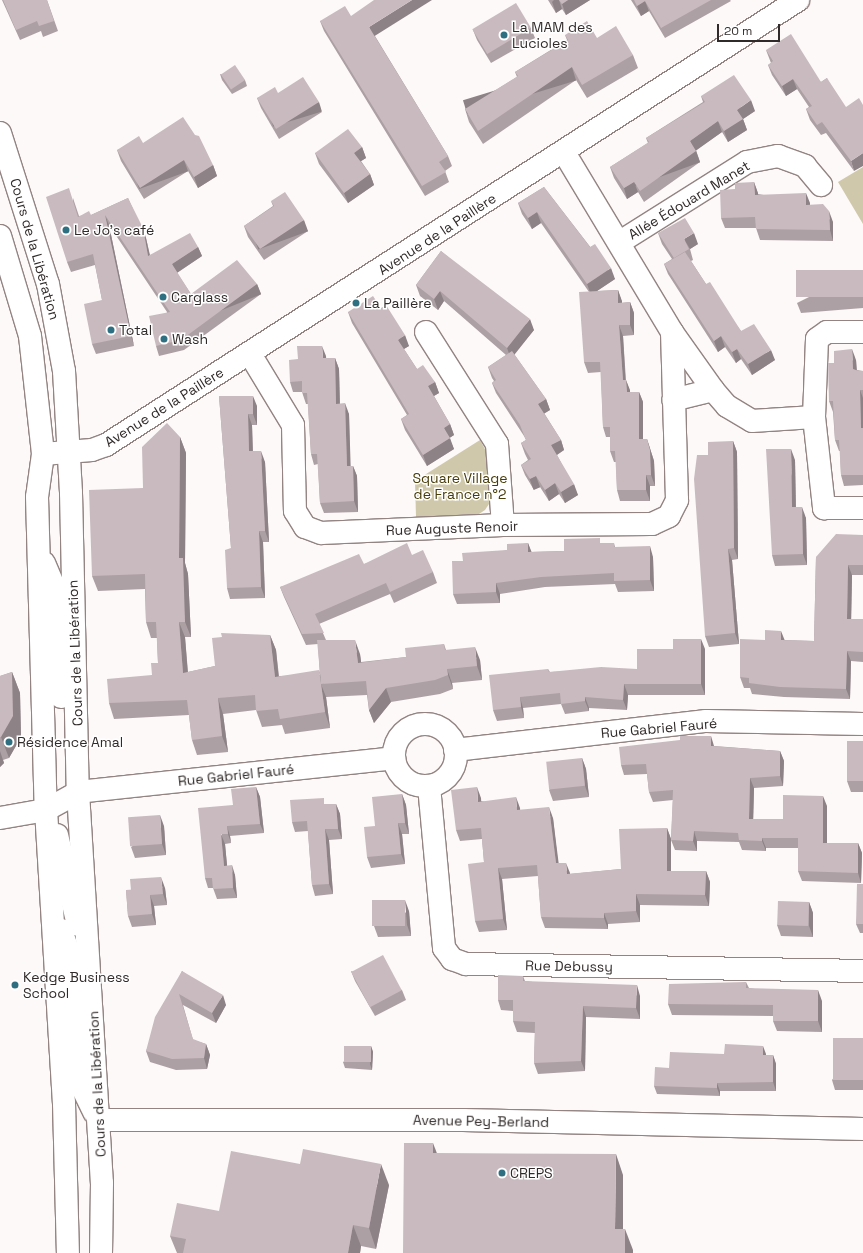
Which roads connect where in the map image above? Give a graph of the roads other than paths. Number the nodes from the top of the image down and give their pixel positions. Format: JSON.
{"nodes":[{"id":1,"x":798,"y":0,"type":"edge"},
{"id":2,"x":0,"y":133,"type":"edge"},
{"id":3,"x":564,"y":152,"type":"junction"},
{"id":4,"x":821,"y":184,"type":"dead end"},
{"id":5,"x":0,"y":236,"type":"edge"},
{"id":6,"x":620,"y":242,"type":"junction"},
{"id":7,"x":426,"y":332,"type":"dead end"},
{"id":8,"x":672,"y":332,"type":"junction"},
{"id":9,"x":863,"y":332,"type":"edge"},
{"id":10,"x":250,"y":354,"type":"junction"},
{"id":11,"x":713,"y":390,"type":"junction"},
{"id":12,"x":673,"y":400,"type":"junction"},
{"id":13,"x":814,"y":417,"type":"junction"},
{"id":14,"x":70,"y":452,"type":"junction"},
{"id":15,"x":43,"y":454,"type":"junction"},
{"id":16,"x":863,"y":508,"type":"edge"},
{"id":17,"x":503,"y":525,"type":"junction"},
{"id":18,"x":38,"y":549,"type":"junction"},
{"id":19,"x":863,"y":724,"type":"edge"},
{"id":20,"x":455,"y":750,"type":"junction"},
{"id":21,"x":394,"y":758,"type":"junction"},
{"id":22,"x":429,"y":786,"type":"junction"},
{"id":23,"x":78,"y":792,"type":"junction"},
{"id":24,"x":46,"y":810,"type":"junction"},
{"id":25,"x":0,"y":818,"type":"edge"},
{"id":26,"x":51,"y":905,"type":"junction"},
{"id":27,"x":90,"y":958,"type":"junction"},
{"id":28,"x":863,"y":971,"type":"edge"},
{"id":29,"x":99,"y":1120,"type":"junction"},
{"id":30,"x":863,"y":1129,"type":"edge"},
{"id":31,"x":68,"y":1253,"type":"edge"},
{"id":32,"x":101,"y":1253,"type":"edge"}],
"edges":[{"from":1,"to":3,"type":"street","name":"Avenue de la Paillère"},
{"from":2,"to":14,"type":"street","name":"Cours de la Libération"},
{"from":3,"to":6,"type":"street","name":"Rue Auguste Renoir"},
{"from":3,"to":10,"type":"street","name":"Avenue de la Paillère"},
{"from":4,"to":6,"type":"street","name":"Allée Édouard Manet"},
{"from":5,"to":15,"type":"street","name":"Cours de la Libération"},
{"from":6,"to":8,"type":"street","name":"Rue Auguste Renoir"},
{"from":7,"to":17,"type":"street"},
{"from":8,"to":11,"type":"street","name":"Rue Auguste Renoir"},
{"from":8,"to":12,"type":"street","name":"Rue Auguste Renoir"},
{"from":9,"to":13,"type":"street"},
{"from":10,"to":14,"type":"street","name":"Avenue de la Paillère"},
{"from":10,"to":17,"type":"street","name":"Rue Auguste Renoir"},
{"from":11,"to":12,"type":"street"},
{"from":11,"to":13,"type":"street","name":"Rue Auguste Renoir"},
{"from":12,"to":17,"type":"street","name":"Rue Auguste Renoir"},
{"from":13,"to":16,"type":"street"},
{"from":14,"to":15,"type":"street","name":"Avenue de la Paillère"},
{"from":14,"to":23,"type":"street","name":"Cours de la Libération"},
{"from":15,"to":18,"type":"street","name":"Cours de la Libération"},
{"from":18,"to":23,"type":"street"},
{"from":18,"to":24,"type":"street","name":"Cours de la Libération"},
{"from":19,"to":20,"type":"street","name":"Rue Gabriel Fauré"},
{"from":20,"to":21,"type":"street"},
{"from":20,"to":22,"type":"street"},
{"from":21,"to":22,"type":"street"},
{"from":21,"to":23,"type":"street","name":"Rue Gabriel Fauré"},
{"from":22,"to":28,"type":"street","name":"Rue Debussy"},
{"from":23,"to":24,"type":"street"},
{"from":23,"to":27,"type":"street","name":"Cours de la Libération"},
{"from":24,"to":25,"type":"street"},
{"from":24,"to":26,"type":"street","name":"Cours de la Libération"},
{"from":24,"to":27,"type":"street"},
{"from":26,"to":29,"type":"street"},
{"from":26,"to":31,"type":"street","name":"Cours de la Libération"},
{"from":27,"to":29,"type":"street","name":"Cours de la Libération"},
{"from":29,"to":30,"type":"street","name":"Avenue Pey-Berland"},
{"from":29,"to":32,"type":"street","name":"Cours de la Libération"}]}
